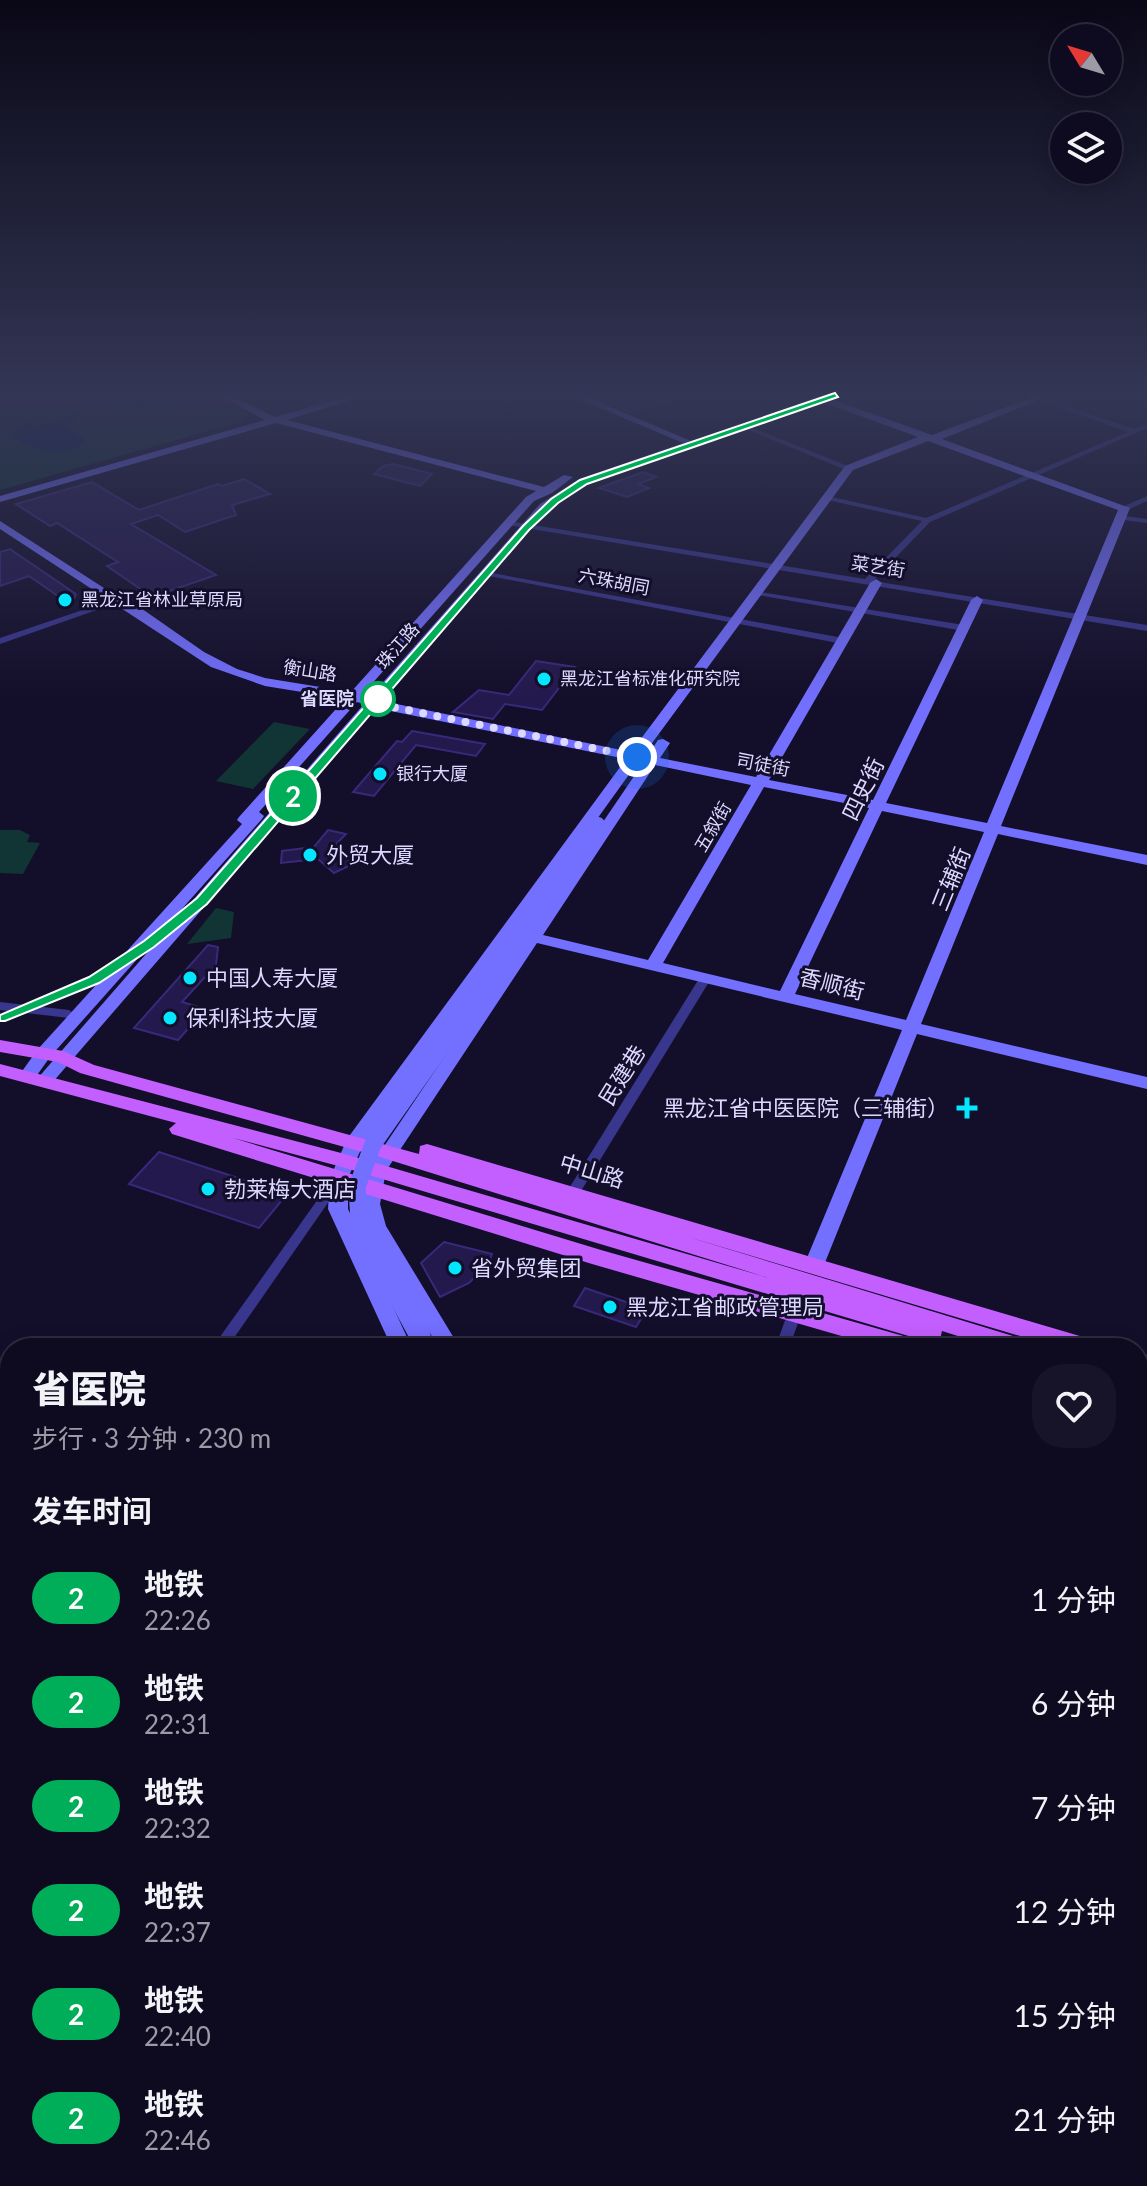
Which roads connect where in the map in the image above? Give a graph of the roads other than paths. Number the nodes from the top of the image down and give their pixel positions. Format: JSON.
{"nodes":[{"id":1,"x":552,"y":498,"type":"edge"},
{"id":2,"x":831,"y":498,"type":"joint"},
{"id":3,"x":976,"y":498,"type":"edge"},
{"id":4,"x":1088,"y":498,"type":"edge"},
{"id":5,"x":1147,"y":498,"type":"edge"},
{"id":6,"x":1122,"y":512,"type":"junction"},
{"id":7,"x":927,"y":520,"type":"junction"},
{"id":8,"x":1147,"y":521,"type":"edge"},
{"id":9,"x":0,"y":524,"type":"edge"},
{"id":10,"x":522,"y":525,"type":"junction"},
{"id":11,"x":782,"y":568,"type":"junction"},
{"id":12,"x":489,"y":574,"type":"junction"},
{"id":13,"x":872,"y":583,"type":"junction"},
{"id":14,"x":763,"y":594,"type":"junction"},
{"id":15,"x":977,"y":600,"type":"junction"},
{"id":16,"x":117,"y":602,"type":"junction"},
{"id":17,"x":861,"y":610,"type":"junction"},
{"id":18,"x":1079,"y":617,"type":"junction"},
{"id":19,"x":742,"y":624,"type":"junction"},
{"id":20,"x":964,"y":628,"type":"junction"},
{"id":21,"x":1147,"y":628,"type":"edge"},
{"id":22,"x":0,"y":641,"type":"edge"},
{"id":23,"x":843,"y":641,"type":"junction"},
{"id":24,"x":363,"y":701,"type":"junction"},
{"id":25,"x":644,"y":763,"type":"junction"},
{"id":26,"x":760,"y":782,"type":"junction"},
{"id":27,"x":880,"y":806,"type":"junction"},
{"id":28,"x":995,"y":830,"type":"junction"},
{"id":29,"x":1147,"y":860,"type":"edge"},
{"id":30,"x":505,"y":932,"type":"junction"},
{"id":31,"x":533,"y":937,"type":"junction"},
{"id":32,"x":654,"y":964,"type":"junction"},
{"id":33,"x":706,"y":977,"type":"junction"},
{"id":34,"x":786,"y":995,"type":"junction"},
{"id":35,"x":0,"y":1006,"type":"edge"},
{"id":36,"x":69,"y":1014,"type":"junction"},
{"id":37,"x":914,"y":1026,"type":"junction"},
{"id":38,"x":0,"y":1046,"type":"edge"},
{"id":39,"x":54,"y":1055,"type":"junction"},
{"id":40,"x":0,"y":1070,"type":"edge"},
{"id":41,"x":37,"y":1077,"type":"junction"},
{"id":42,"x":1147,"y":1083,"type":"edge"},
{"id":43,"x":350,"y":1154,"type":"junction"},
{"id":44,"x":383,"y":1163,"type":"junction"},
{"id":45,"x":573,"y":1193,"type":"junction"},
{"id":46,"x":626,"y":1208,"type":"junction"},
{"id":47,"x":569,"y":1229,"type":"junction"},
{"id":48,"x":660,"y":1238,"type":"junction"},
{"id":49,"x":637,"y":1249,"type":"junction"},
{"id":50,"x":600,"y":1258,"type":"junction"},
{"id":51,"x":795,"y":1277,"type":"junction"},
{"id":52,"x":800,"y":1307,"type":"junction"},
{"id":53,"x":859,"y":1323,"type":"junction"},
{"id":54,"x":226,"y":1338,"type":"edge"},
{"id":55,"x":398,"y":1338,"type":"edge"},
{"id":56,"x":420,"y":1338,"type":"edge"},
{"id":57,"x":444,"y":1338,"type":"edge"},
{"id":58,"x":786,"y":1338,"type":"edge"},
{"id":59,"x":892,"y":1338,"type":"edge"},
{"id":60,"x":951,"y":1338,"type":"edge"},
{"id":61,"x":971,"y":1338,"type":"edge"},
{"id":62,"x":1056,"y":1338,"type":"edge"}],
"edges":[{"from":1,"to":10,"type":"street","name":"珠江路"},
{"from":2,"to":7,"type":"street"},
{"from":2,"to":11,"type":"street"},
{"from":3,"to":7,"type":"street"},
{"from":4,"to":6,"type":"street"},
{"from":5,"to":6,"type":"street"},
{"from":6,"to":8,"type":"street"},
{"from":6,"to":18,"type":"street","name":"三辅街"},
{"from":7,"to":13,"type":"street"},
{"from":9,"to":16,"type":"street","name":"衡山路"},
{"from":10,"to":11,"type":"street","name":"菜艺街"},
{"from":10,"to":12,"type":"street","name":"珠江路"},
{"from":10,"to":24,"type":"street","name":"珠江路"},
{"from":11,"to":13,"type":"street","name":"菜艺街"},
{"from":11,"to":14,"type":"street"},
{"from":12,"to":19,"type":"street","name":"六珠胡同"},
{"from":12,"to":24,"type":"street","name":"珠江路"},
{"from":13,"to":15,"type":"street","name":"菜艺街"},
{"from":13,"to":17,"type":"street","name":"五叙街"},
{"from":14,"to":17,"type":"street"},
{"from":14,"to":19,"type":"street"},
{"from":15,"to":18,"type":"street","name":"菜艺街"},
{"from":15,"to":20,"type":"street","name":"四史街"},
{"from":16,"to":22,"type":"street"},
{"from":16,"to":24,"type":"street","name":"衡山路"},
{"from":17,"to":20,"type":"street"},
{"from":17,"to":23,"type":"street","name":"五叙街"},
{"from":18,"to":21,"type":"street","name":"菜艺街"},
{"from":18,"to":28,"type":"street","name":"三辅街"},
{"from":19,"to":23,"type":"street","name":"六珠胡同"},
{"from":19,"to":25,"type":"street"},
{"from":20,"to":27,"type":"street","name":"四史街"},
{"from":23,"to":26,"type":"street","name":"五叙街"},
{"from":24,"to":25,"type":"street","name":"司徒街"},
{"from":24,"to":36,"type":"street","name":"珠江路"},
{"from":24,"to":39,"type":"street","name":"珠江路"},
{"from":25,"to":26,"type":"street","name":"司徒街"},
{"from":25,"to":30,"type":"street"},
{"from":25,"to":31,"type":"street"},
{"from":25,"to":56,"type":"street","bridge":true},
{"from":26,"to":27,"type":"street","name":"司徒街"},
{"from":26,"to":32,"type":"street","name":"五叙街"},
{"from":27,"to":28,"type":"street","name":"司徒街"},
{"from":27,"to":34,"type":"street","name":"四史街"},
{"from":28,"to":29,"type":"street","name":"司徒街"},
{"from":28,"to":37,"type":"street","name":"三辅街"},
{"from":30,"to":31,"type":"street","name":"香顺街"},
{"from":30,"to":43,"type":"street"},
{"from":31,"to":32,"type":"street","name":"香顺街"},
{"from":31,"to":44,"type":"street"},
{"from":32,"to":33,"type":"street","name":"香顺街"},
{"from":33,"to":34,"type":"street","name":"香顺街"},
{"from":33,"to":45,"type":"street","name":"民建巷"},
{"from":34,"to":37,"type":"street","name":"香顺街"},
{"from":35,"to":36,"type":"street"},
{"from":36,"to":39,"type":"street","name":"珠江路"},
{"from":37,"to":42,"type":"street","name":"香顺街"},
{"from":37,"to":51,"type":"street","name":"三辅街"},
{"from":38,"to":39,"type":"main road","name":"中山路"},
{"from":39,"to":41,"type":"street","name":"珠江路"},
{"from":39,"to":43,"type":"main road","name":"中山路"},
{"from":40,"to":41,"type":"main road"},
{"from":41,"to":43,"type":"main road"},
{"from":43,"to":44,"type":"main road"},
{"from":43,"to":44,"type":"main road","name":"中山路"},
{"from":43,"to":54,"type":"street"},
{"from":43,"to":55,"type":"street"},
{"from":44,"to":45,"type":"main road","name":"中山路"},
{"from":44,"to":47,"type":"main road","name":"中山路"},
{"from":44,"to":48,"type":"main road","name":"中山路"},
{"from":44,"to":50,"type":"main road"},
{"from":44,"to":57,"type":"street"},
{"from":45,"to":46,"type":"main road","name":"中山路"},
{"from":46,"to":48,"type":"main road"},
{"from":46,"to":51,"type":"main road","name":"中山路"},
{"from":47,"to":49,"type":"main road","name":"中山路"},
{"from":47,"to":50,"type":"main road"},
{"from":48,"to":51,"type":"main road","name":"中山路"},
{"from":49,"to":50,"type":"main road"},
{"from":49,"to":51,"type":"main road","name":"中山路"},
{"from":50,"to":52,"type":"main road"},
{"from":51,"to":52,"type":"main road","name":"中山路"},
{"from":51,"to":53,"type":"main road"},
{"from":51,"to":61,"type":"main road"},
{"from":51,"to":62,"type":"main road"},
{"from":52,"to":53,"type":"main road"},
{"from":52,"to":58,"type":"street"},
{"from":53,"to":59,"type":"main road"},
{"from":53,"to":60,"type":"main road"}]}
